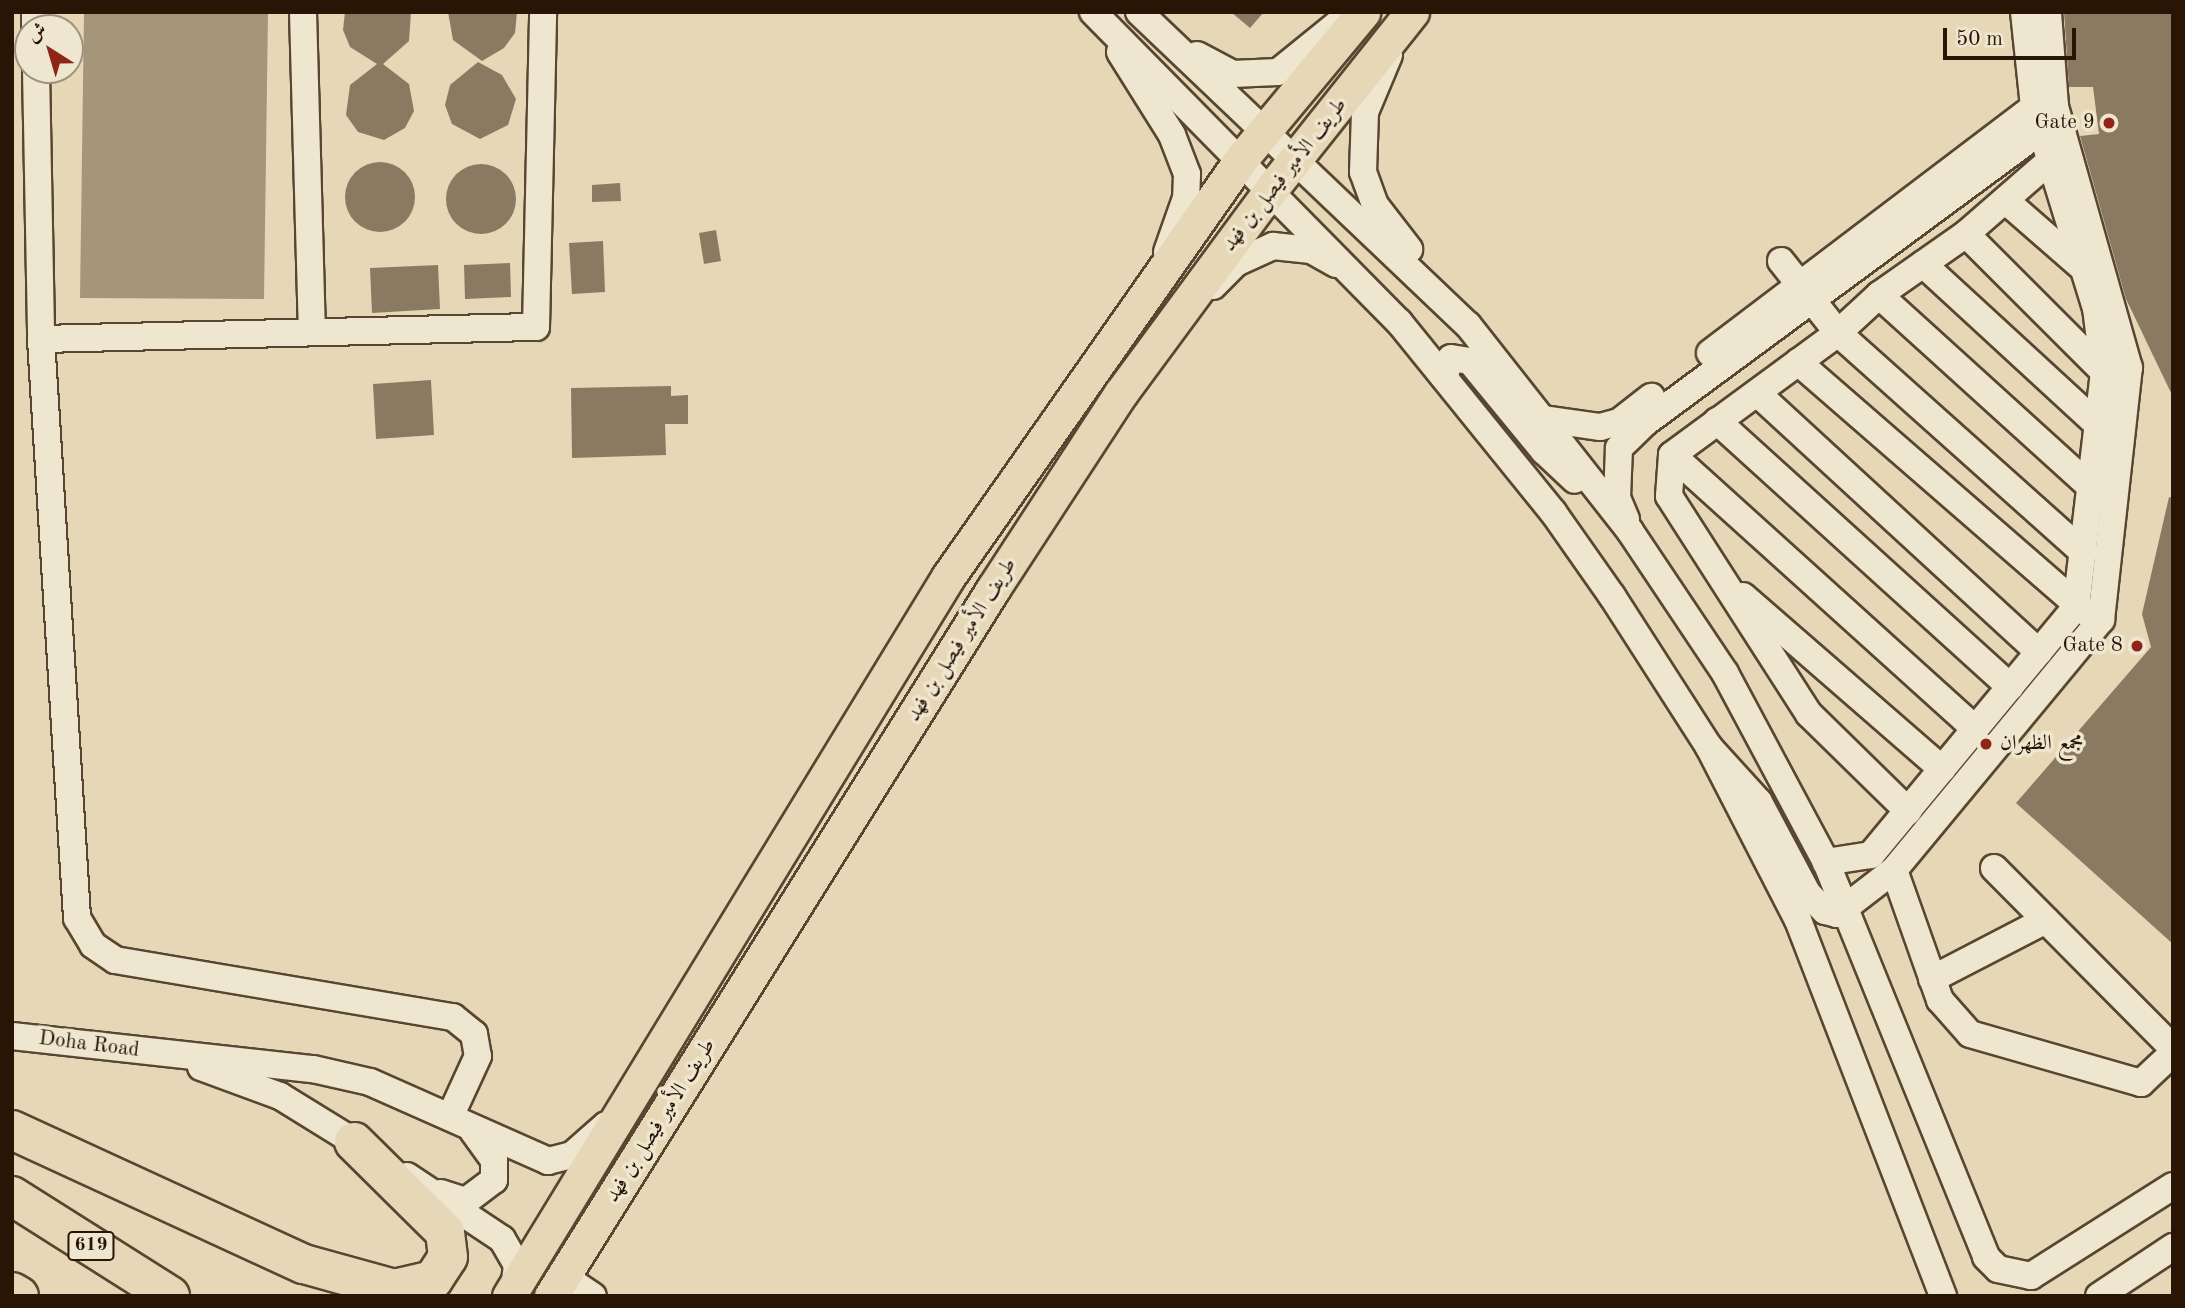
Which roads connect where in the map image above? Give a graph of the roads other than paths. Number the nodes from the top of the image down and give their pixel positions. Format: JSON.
{"nodes":[{"id":1,"x":303,"y":12,"type":"edge"},
{"id":2,"x":543,"y":12,"type":"edge"},
{"id":3,"x":1139,"y":12,"type":"edge"},
{"id":4,"x":1350,"y":12,"type":"edge"},
{"id":5,"x":1363,"y":12,"type":"edge"},
{"id":6,"x":2024,"y":12,"type":"edge"},
{"id":7,"x":2048,"y":12,"type":"edge"},
{"id":8,"x":1095,"y":14,"type":"edge"},
{"id":9,"x":1409,"y":16,"type":"edge"},
{"id":10,"x":1169,"y":40,"type":"junction"},
{"id":11,"x":2041,"y":74,"type":"junction"},
{"id":12,"x":36,"y":84,"type":"edge"},
{"id":13,"x":2044,"y":114,"type":"junction"},
{"id":14,"x":1264,"y":131,"type":"junction"},
{"id":15,"x":1242,"y":158,"type":"junction"},
{"id":16,"x":2053,"y":158,"type":"junction"},
{"id":17,"x":1295,"y":159,"type":"junction"},
{"id":18,"x":1272,"y":188,"type":"junction"},
{"id":19,"x":2006,"y":201,"type":"junction"},
{"id":20,"x":1966,"y":234,"type":"junction"},
{"id":21,"x":1781,"y":261,"type":"dead end"},
{"id":22,"x":1923,"y":264,"type":"junction"},
{"id":23,"x":2085,"y":270,"type":"junction"},
{"id":24,"x":1352,"y":273,"type":"junction"},
{"id":25,"x":1159,"y":276,"type":"junction"},
{"id":26,"x":1805,"y":293,"type":"junction"},
{"id":27,"x":1880,"y":295,"type":"junction"},
{"id":28,"x":1468,"y":325,"type":"junction"},
{"id":29,"x":313,"y":332,"type":"junction"},
{"id":30,"x":1838,"y":333,"type":"junction"},
{"id":31,"x":1165,"y":334,"type":"junction"},
{"id":32,"x":41,"y":339,"type":"junction"},
{"id":33,"x":1798,"y":362,"type":"junction"},
{"id":34,"x":2117,"y":370,"type":"junction"},
{"id":35,"x":1444,"y":377,"type":"junction"},
{"id":36,"x":1756,"y":393,"type":"junction"},
{"id":37,"x":1544,"y":419,"type":"junction"},
{"id":38,"x":1717,"y":421,"type":"junction"},
{"id":39,"x":2098,"y":425,"type":"junction"},
{"id":40,"x":1672,"y":455,"type":"junction"},
{"id":41,"x":2091,"y":486,"type":"junction"},
{"id":42,"x":1630,"y":531,"type":"junction"},
{"id":43,"x":2083,"y":552,"type":"junction"},
{"id":44,"x":1719,"y":575,"type":"junction"},
{"id":45,"x":948,"y":578,"type":"junction"},
{"id":46,"x":2076,"y":607,"type":"junction"},
{"id":47,"x":2101,"y":621,"type":"junction"},
{"id":48,"x":2039,"y":652,"type":"junction"},
{"id":49,"x":2010,"y":687,"type":"junction"},
{"id":50,"x":1975,"y":729,"type":"junction"},
{"id":51,"x":1709,"y":747,"type":"junction"},
{"id":52,"x":1942,"y":769,"type":"junction"},
{"id":53,"x":1908,"y":811,"type":"junction"},
{"id":54,"x":835,"y":845,"type":"junction"},
{"id":55,"x":1826,"y":862,"type":"junction"},
{"id":56,"x":1994,"y":868,"type":"dead end"},
{"id":57,"x":1894,"y":870,"type":"junction"},
{"id":58,"x":1848,"y":909,"type":"junction"},
{"id":59,"x":2046,"y":920,"type":"junction"},
{"id":60,"x":1932,"y":978,"type":"junction"},
{"id":61,"x":12,"y":1036,"type":"edge"},
{"id":62,"x":2173,"y":1050,"type":"edge"},
{"id":63,"x":166,"y":1055,"type":"junction"},
{"id":64,"x":615,"y":1117,"type":"junction"},
{"id":65,"x":461,"y":1123,"type":"junction"},
{"id":66,"x":12,"y":1130,"type":"edge"},
{"id":67,"x":354,"y":1142,"type":"junction"},
{"id":68,"x":411,"y":1179,"type":"junction"},
{"id":69,"x":2173,"y":1186,"type":"edge"},
{"id":70,"x":12,"y":1196,"type":"edge"},
{"id":71,"x":2173,"y":1247,"type":"edge"},
{"id":72,"x":304,"y":1264,"type":"junction"},
{"id":73,"x":557,"y":1286,"type":"edge"},
{"id":74,"x":12,"y":1292,"type":"edge"},
{"id":75,"x":511,"y":1292,"type":"edge"},
{"id":76,"x":19,"y":1296,"type":"edge"},
{"id":77,"x":170,"y":1296,"type":"edge"},
{"id":78,"x":371,"y":1296,"type":"edge"},
{"id":79,"x":593,"y":1296,"type":"edge"},
{"id":80,"x":1943,"y":1296,"type":"edge"},
{"id":81,"x":2099,"y":1296,"type":"edge"}],
"edges":[{"from":1,"to":29,"type":"street"},
{"from":2,"to":29,"type":"street"},
{"from":3,"to":10,"type":"street"},
{"from":4,"to":10,"type":"street"},
{"from":5,"to":14,"type":"main road","name":"طريف الأمير فيصل بن فهد"},
{"from":6,"to":11,"type":"street"},
{"from":7,"to":11,"type":"street"},
{"from":8,"to":15,"type":"street"},
{"from":8,"to":25,"type":"street"},
{"from":9,"to":17,"type":"main road","name":"طريف الأمير فيصل بن فهد"},
{"from":9,"to":28,"type":"street"},
{"from":10,"to":14,"type":"street"},
{"from":11,"to":13,"type":"street"},
{"from":12,"to":32,"type":"street"},
{"from":13,"to":16,"type":"street"},
{"from":13,"to":26,"type":"street"},
{"from":13,"to":34,"type":"street"},
{"from":14,"to":15,"type":"main road","name":"طريف الأمير فيصل بن فهد"},
{"from":14,"to":17,"type":"street"},
{"from":15,"to":18,"type":"street"},
{"from":15,"to":25,"type":"main road","name":"طريف الأمير فيصل بن فهد"},
{"from":16,"to":19,"type":"street"},
{"from":16,"to":23,"type":"street"},
{"from":17,"to":18,"type":"main road","name":"طريف الأمير فيصل بن فهد"},
{"from":17,"to":28,"type":"street"},
{"from":18,"to":24,"type":"street"},
{"from":18,"to":31,"type":"main road","name":"طريف الأمير فيصل بن فهد"},
{"from":19,"to":20,"type":"street"},
{"from":19,"to":23,"type":"street"},
{"from":20,"to":22,"type":"street"},
{"from":20,"to":34,"type":"street"},
{"from":21,"to":26,"type":"street"},
{"from":22,"to":27,"type":"street"},
{"from":22,"to":39,"type":"street"},
{"from":23,"to":34,"type":"street"},
{"from":24,"to":31,"type":"street"},
{"from":24,"to":35,"type":"street"},
{"from":25,"to":45,"type":"main road","name":"طريف الأمير فيصل بن فهد"},
{"from":26,"to":30,"type":"street"},
{"from":26,"to":37,"type":"street"},
{"from":26,"to":42,"type":"street"},
{"from":27,"to":30,"type":"street"},
{"from":27,"to":41,"type":"street"},
{"from":28,"to":37,"type":"street"},
{"from":29,"to":32,"type":"street"},
{"from":30,"to":33,"type":"street"},
{"from":30,"to":43,"type":"street"},
{"from":31,"to":54,"type":"main road","name":"طريف الأمير فيصل بن فهد"},
{"from":32,"to":65,"type":"street"},
{"from":33,"to":36,"type":"street"},
{"from":33,"to":46,"type":"street"},
{"from":34,"to":39,"type":"street"},
{"from":34,"to":47,"type":"street"},
{"from":35,"to":42,"type":"street"},
{"from":35,"to":51,"type":"street"},
{"from":36,"to":38,"type":"street"},
{"from":36,"to":48,"type":"street"},
{"from":37,"to":42,"type":"street"},
{"from":38,"to":40,"type":"street"},
{"from":38,"to":49,"type":"street"},
{"from":39,"to":41,"type":"street"},
{"from":40,"to":44,"type":"street"},
{"from":40,"to":50,"type":"street"},
{"from":41,"to":43,"type":"street"},
{"from":42,"to":55,"type":"street"},
{"from":43,"to":46,"type":"street"},
{"from":44,"to":52,"type":"street"},
{"from":44,"to":53,"type":"street"},
{"from":45,"to":54,"type":"main road"},
{"from":45,"to":64,"type":"main road","name":"طريف الأمير فيصل بن فهد"},
{"from":46,"to":47,"type":"street"},
{"from":46,"to":48,"type":"street"},
{"from":47,"to":57,"type":"street"},
{"from":48,"to":49,"type":"street"},
{"from":49,"to":50,"type":"street"},
{"from":50,"to":52,"type":"street"},
{"from":51,"to":58,"type":"street"},
{"from":51,"to":80,"type":"street"},
{"from":52,"to":53,"type":"street"},
{"from":53,"to":55,"type":"street"},
{"from":54,"to":73,"type":"main road","name":"طريف الأمير فيصل بن فهد"},
{"from":55,"to":58,"type":"street"},
{"from":56,"to":59,"type":"street"},
{"from":57,"to":58,"type":"street"},
{"from":57,"to":60,"type":"street"},
{"from":58,"to":69,"type":"street"},
{"from":59,"to":60,"type":"street"},
{"from":59,"to":62,"type":"street"},
{"from":60,"to":62,"type":"street"},
{"from":61,"to":63,"type":"street","name":"Doha Road"},
{"from":63,"to":65,"type":"street"},
{"from":63,"to":67,"type":"street"},
{"from":64,"to":65,"type":"street"},
{"from":64,"to":75,"type":"main road","name":"طريف الأمير فيصل بن فهد"},
{"from":65,"to":68,"type":"street"},
{"from":66,"to":72,"type":"highway"},
{"from":67,"to":68,"type":"street"},
{"from":67,"to":72,"type":"highway"},
{"from":68,"to":75,"type":"street"},
{"from":70,"to":77,"type":"highway","number":"619"},
{"from":71,"to":81,"type":"street"},
{"from":72,"to":78,"type":"highway"},
{"from":73,"to":79,"type":"street"},
{"from":74,"to":76,"type":"highway"}]}
